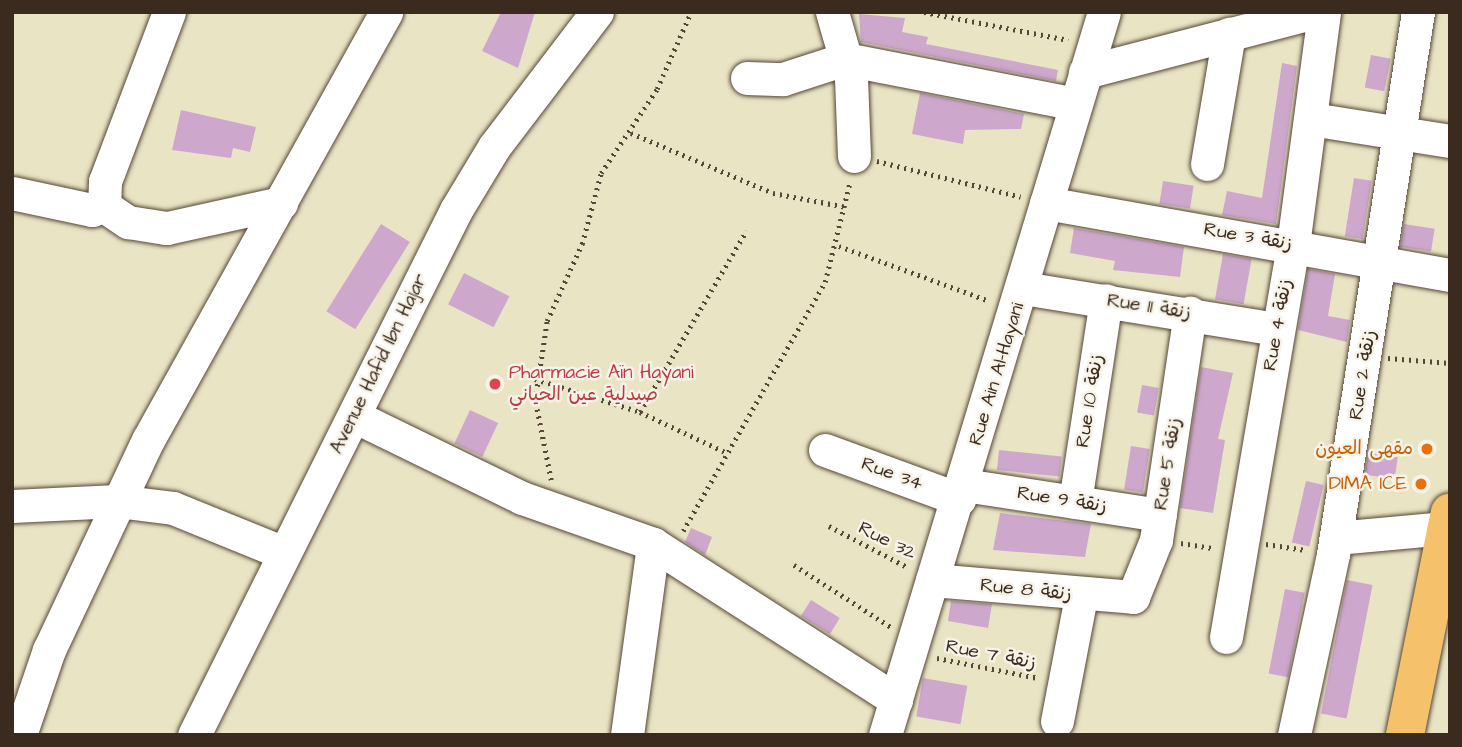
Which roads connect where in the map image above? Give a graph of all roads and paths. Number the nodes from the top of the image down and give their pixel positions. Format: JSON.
{"nodes":[{"id":1,"x":169,"y":12,"type":"edge"},
{"id":2,"x":386,"y":12,"type":"edge"},
{"id":3,"x":597,"y":12,"type":"edge"},
{"id":4,"x":691,"y":12,"type":"edge"},
{"id":5,"x":832,"y":12,"type":"edge"},
{"id":6,"x":923,"y":12,"type":"edge"},
{"id":7,"x":1105,"y":12,"type":"edge"},
{"id":8,"x":1316,"y":12,"type":"edge"},
{"id":9,"x":1324,"y":12,"type":"edge"},
{"id":10,"x":1418,"y":12,"type":"edge"},
{"id":11,"x":1229,"y":34,"type":"junction"},
{"id":12,"x":1089,"y":58,"type":"junction"},
{"id":13,"x":845,"y":59,"type":"junction"},
{"id":14,"x":747,"y":78,"type":"dead end"},
{"id":15,"x":1076,"y":104,"type":"junction"},
{"id":16,"x":1311,"y":119,"type":"junction"},
{"id":17,"x":631,"y":133,"type":"junction"},
{"id":18,"x":1398,"y":134,"type":"junction"},
{"id":19,"x":1450,"y":141,"type":"edge"},
{"id":20,"x":854,"y":156,"type":"junction"},
{"id":21,"x":1207,"y":164,"type":"dead end"},
{"id":22,"x":12,"y":193,"type":"edge"},
{"id":23,"x":281,"y":203,"type":"junction"},
{"id":24,"x":1046,"y":203,"type":"junction"},
{"id":25,"x":103,"y":205,"type":"junction"},
{"id":26,"x":847,"y":207,"type":"junction"},
{"id":27,"x":746,"y":231,"type":"dead end"},
{"id":28,"x":1293,"y":245,"type":"junction"},
{"id":29,"x":839,"y":246,"type":"junction"},
{"id":30,"x":1379,"y":262,"type":"junction"},
{"id":31,"x":1450,"y":275,"type":"edge"},
{"id":32,"x":1019,"y":299,"type":"junction"},
{"id":33,"x":1106,"y":300,"type":"junction"},
{"id":34,"x":1190,"y":313,"type":"junction"},
{"id":35,"x":1275,"y":329,"type":"junction"},
{"id":36,"x":1366,"y":356,"type":"junction"},
{"id":37,"x":1450,"y":363,"type":"edge"},
{"id":38,"x":535,"y":379,"type":"junction"},
{"id":39,"x":640,"y":412,"type":"junction"},
{"id":40,"x":354,"y":416,"type":"junction"},
{"id":41,"x":825,"y":450,"type":"dead end"},
{"id":42,"x":727,"y":453,"type":"junction"},
{"id":43,"x":961,"y":492,"type":"junction"},
{"id":44,"x":117,"y":501,"type":"junction"},
{"id":45,"x":1075,"y":502,"type":"junction"},
{"id":46,"x":12,"y":506,"type":"edge"},
{"id":47,"x":565,"y":515,"type":"junction"},
{"id":48,"x":1448,"y":520,"type":"edge"},
{"id":49,"x":829,"y":526,"type":"dead end"},
{"id":50,"x":1158,"y":528,"type":"junction"},
{"id":51,"x":1244,"y":546,"type":"junction"},
{"id":52,"x":1334,"y":546,"type":"junction"},
{"id":53,"x":661,"y":549,"type":"junction"},
{"id":54,"x":284,"y":553,"type":"junction"},
{"id":55,"x":794,"y":565,"type":"dead end"},
{"id":56,"x":932,"y":580,"type":"junction"},
{"id":57,"x":1081,"y":596,"type":"junction"},
{"id":58,"x":1120,"y":600,"type":"joint"},
{"id":59,"x":1226,"y":636,"type":"dead end"},
{"id":60,"x":913,"y":648,"type":"junction"},
{"id":61,"x":1065,"y":683,"type":"junction"},
{"id":62,"x":896,"y":700,"type":"junction"},
{"id":63,"x":1057,"y":721,"type":"dead end"},
{"id":64,"x":17,"y":734,"type":"edge"},
{"id":65,"x":194,"y":735,"type":"edge"},
{"id":66,"x":627,"y":735,"type":"edge"},
{"id":67,"x":885,"y":735,"type":"edge"},
{"id":68,"x":1294,"y":735,"type":"edge"},
{"id":69,"x":1405,"y":735,"type":"edge"}],
"edges":[{"from":1,"to":25,"type":"street"},
{"from":2,"to":23,"type":"street"},
{"from":3,"to":40,"type":"street","name":"Avenue Hafid Ibn Hajar"},
{"from":4,"to":17,"type":"path"},
{"from":5,"to":13,"type":"street"},
{"from":6,"to":12,"type":"path"},
{"from":7,"to":12,"type":"street","name":"Rue Ain Al-Hayani"},
{"from":8,"to":11,"type":"street"},
{"from":9,"to":16,"type":"street","name":"Rue 4 زنقة"},
{"from":10,"to":18,"type":"street","name":"Rue 2 زنقة"},
{"from":11,"to":12,"type":"street"},
{"from":11,"to":21,"type":"street"},
{"from":12,"to":15,"type":"street","name":"Rue Ain Al-Hayani"},
{"from":13,"to":14,"type":"street"},
{"from":13,"to":15,"type":"street"},
{"from":13,"to":20,"type":"street"},
{"from":15,"to":24,"type":"street","name":"Rue Ain Al-Hayani"},
{"from":16,"to":18,"type":"street"},
{"from":16,"to":28,"type":"street","name":"Rue 4 زنقة"},
{"from":17,"to":26,"type":"path"},
{"from":17,"to":38,"type":"path"},
{"from":18,"to":19,"type":"street"},
{"from":18,"to":30,"type":"street","name":"Rue 2 زنقة"},
{"from":20,"to":24,"type":"path"},
{"from":20,"to":26,"type":"path"},
{"from":22,"to":25,"type":"street"},
{"from":23,"to":25,"type":"street"},
{"from":23,"to":44,"type":"street"},
{"from":24,"to":28,"type":"street","name":"Rue 3 زنقة"},
{"from":24,"to":32,"type":"street","name":"Rue Ain Al-Hayani"},
{"from":26,"to":29,"type":"path"},
{"from":27,"to":39,"type":"path"},
{"from":28,"to":30,"type":"street","name":"Rue 3 زنقة"},
{"from":28,"to":35,"type":"street","name":"Rue 4 زنقة"},
{"from":29,"to":32,"type":"path"},
{"from":29,"to":42,"type":"path"},
{"from":30,"to":31,"type":"street","name":"Rue 3 زنقة"},
{"from":30,"to":36,"type":"street","name":"Rue 2 زنقة"},
{"from":32,"to":33,"type":"street","name":"Rue 11 زنقة"},
{"from":32,"to":43,"type":"street","name":"Rue Ain Al-Hayani"},
{"from":33,"to":34,"type":"street","name":"Rue 11 زنقة"},
{"from":33,"to":45,"type":"street","name":"Rue 10 زنقة"},
{"from":34,"to":35,"type":"street","name":"Rue 11 زنقة"},
{"from":34,"to":50,"type":"street","name":"Rue 5 زنقة"},
{"from":35,"to":51,"type":"street","name":"Rue 4 زنقة"},
{"from":36,"to":37,"type":"path"},
{"from":36,"to":52,"type":"street","name":"Rue 2 زنقة"},
{"from":38,"to":39,"type":"path"},
{"from":38,"to":47,"type":"path"},
{"from":39,"to":42,"type":"path"},
{"from":40,"to":47,"type":"street"},
{"from":40,"to":54,"type":"street","name":"Avenue Hafid Ibn Hajar"},
{"from":41,"to":43,"type":"street","name":"Rue 34"},
{"from":42,"to":53,"type":"path"},
{"from":43,"to":45,"type":"street","name":"Rue 9 زنقة"},
{"from":43,"to":56,"type":"street","name":"Rue Ain Al-Hayani"},
{"from":44,"to":46,"type":"street"},
{"from":44,"to":54,"type":"street"},
{"from":44,"to":64,"type":"street"},
{"from":45,"to":50,"type":"street","name":"Rue 9 زنقة"},
{"from":47,"to":53,"type":"street"},
{"from":48,"to":52,"type":"street"},
{"from":48,"to":69,"type":"main road"},
{"from":49,"to":56,"type":"path","name":"Rue 32"},
{"from":50,"to":51,"type":"path"},
{"from":50,"to":58,"type":"street","name":"Rue 5 زنقة"},
{"from":51,"to":52,"type":"path"},
{"from":51,"to":59,"type":"street","name":"Rue 4 زنقة"},
{"from":52,"to":68,"type":"street","name":"Rue 2 زنقة"},
{"from":53,"to":62,"type":"street"},
{"from":53,"to":66,"type":"street"},
{"from":54,"to":65,"type":"street","name":"Avenue Hafid Ibn Hajar"},
{"from":55,"to":60,"type":"path","name":"Rue 7 زنقة"},
{"from":56,"to":57,"type":"street","name":"Rue 8 زنقة"},
{"from":56,"to":60,"type":"street","name":"Rue Ain Al-Hayani"},
{"from":57,"to":58,"type":"street","name":"Rue 8 زنقة"},
{"from":57,"to":61,"type":"street"},
{"from":60,"to":61,"type":"path","name":"Rue 7 زنقة"},
{"from":60,"to":62,"type":"street","name":"Rue Ain Al-Hayani"},
{"from":61,"to":63,"type":"street"},
{"from":62,"to":67,"type":"street","name":"Rue Ain Al-Hayani"}]}
